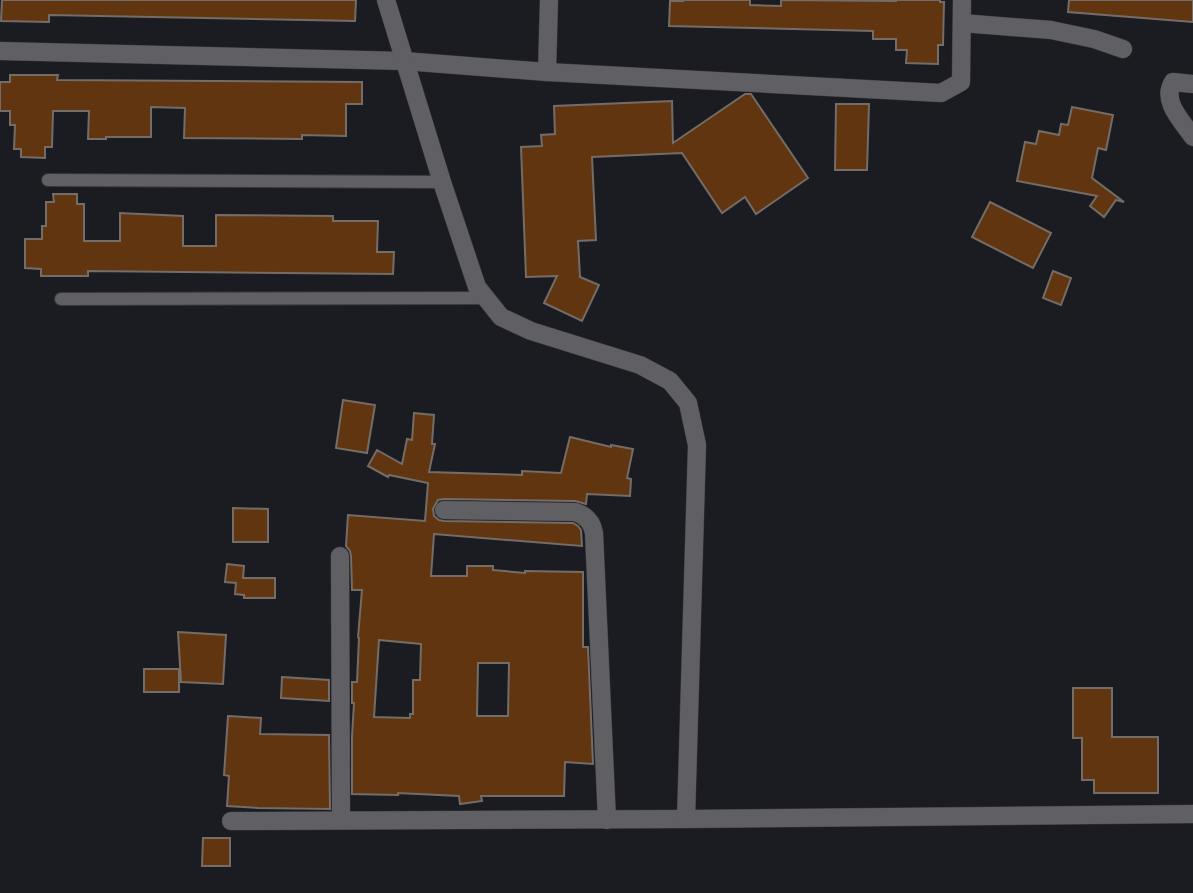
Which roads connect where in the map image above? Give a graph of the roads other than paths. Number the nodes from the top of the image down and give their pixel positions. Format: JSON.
{"nodes":[{"id":1,"x":386,"y":0,"type":"edge"},
{"id":2,"x":549,"y":0,"type":"edge"},
{"id":3,"x":962,"y":0,"type":"edge"},
{"id":4,"x":962,"y":23,"type":"junction"},
{"id":5,"x":1123,"y":49,"type":"dead end"},
{"id":6,"x":0,"y":51,"type":"edge"},
{"id":7,"x":404,"y":61,"type":"junction"},
{"id":8,"x":547,"y":72,"type":"junction"},
{"id":9,"x":1193,"y":84,"type":"edge"},
{"id":10,"x":1193,"y":136,"type":"edge"},
{"id":11,"x":48,"y":180,"type":"dead end"},
{"id":12,"x":442,"y":181,"type":"junction"},
{"id":13,"x":486,"y":298,"type":"junction"},
{"id":14,"x":61,"y":299,"type":"dead end"},
{"id":15,"x":444,"y":510,"type":"dead end"},
{"id":16,"x":340,"y":556,"type":"dead end"},
{"id":17,"x":1193,"y":814,"type":"edge"},
{"id":18,"x":686,"y":819,"type":"junction"},
{"id":19,"x":607,"y":820,"type":"junction"},
{"id":20,"x":231,"y":821,"type":"dead end"},
{"id":21,"x":341,"y":821,"type":"junction"}],
"edges":[{"from":1,"to":7,"type":"street"},
{"from":2,"to":8,"type":"street"},
{"from":3,"to":4,"type":"street"},
{"from":4,"to":5,"type":"street"},
{"from":4,"to":8,"type":"street"},
{"from":6,"to":7,"type":"street"},
{"from":7,"to":8,"type":"street"},
{"from":7,"to":12,"type":"street"},
{"from":9,"to":10,"type":"street"},
{"from":11,"to":12,"type":"lane"},
{"from":12,"to":13,"type":"street"},
{"from":13,"to":14,"type":"lane"},
{"from":13,"to":18,"type":"street"},
{"from":15,"to":19,"type":"street"},
{"from":16,"to":21,"type":"street"},
{"from":17,"to":18,"type":"street"},
{"from":18,"to":19,"type":"street"},
{"from":19,"to":21,"type":"street"},
{"from":20,"to":21,"type":"street"}]}
